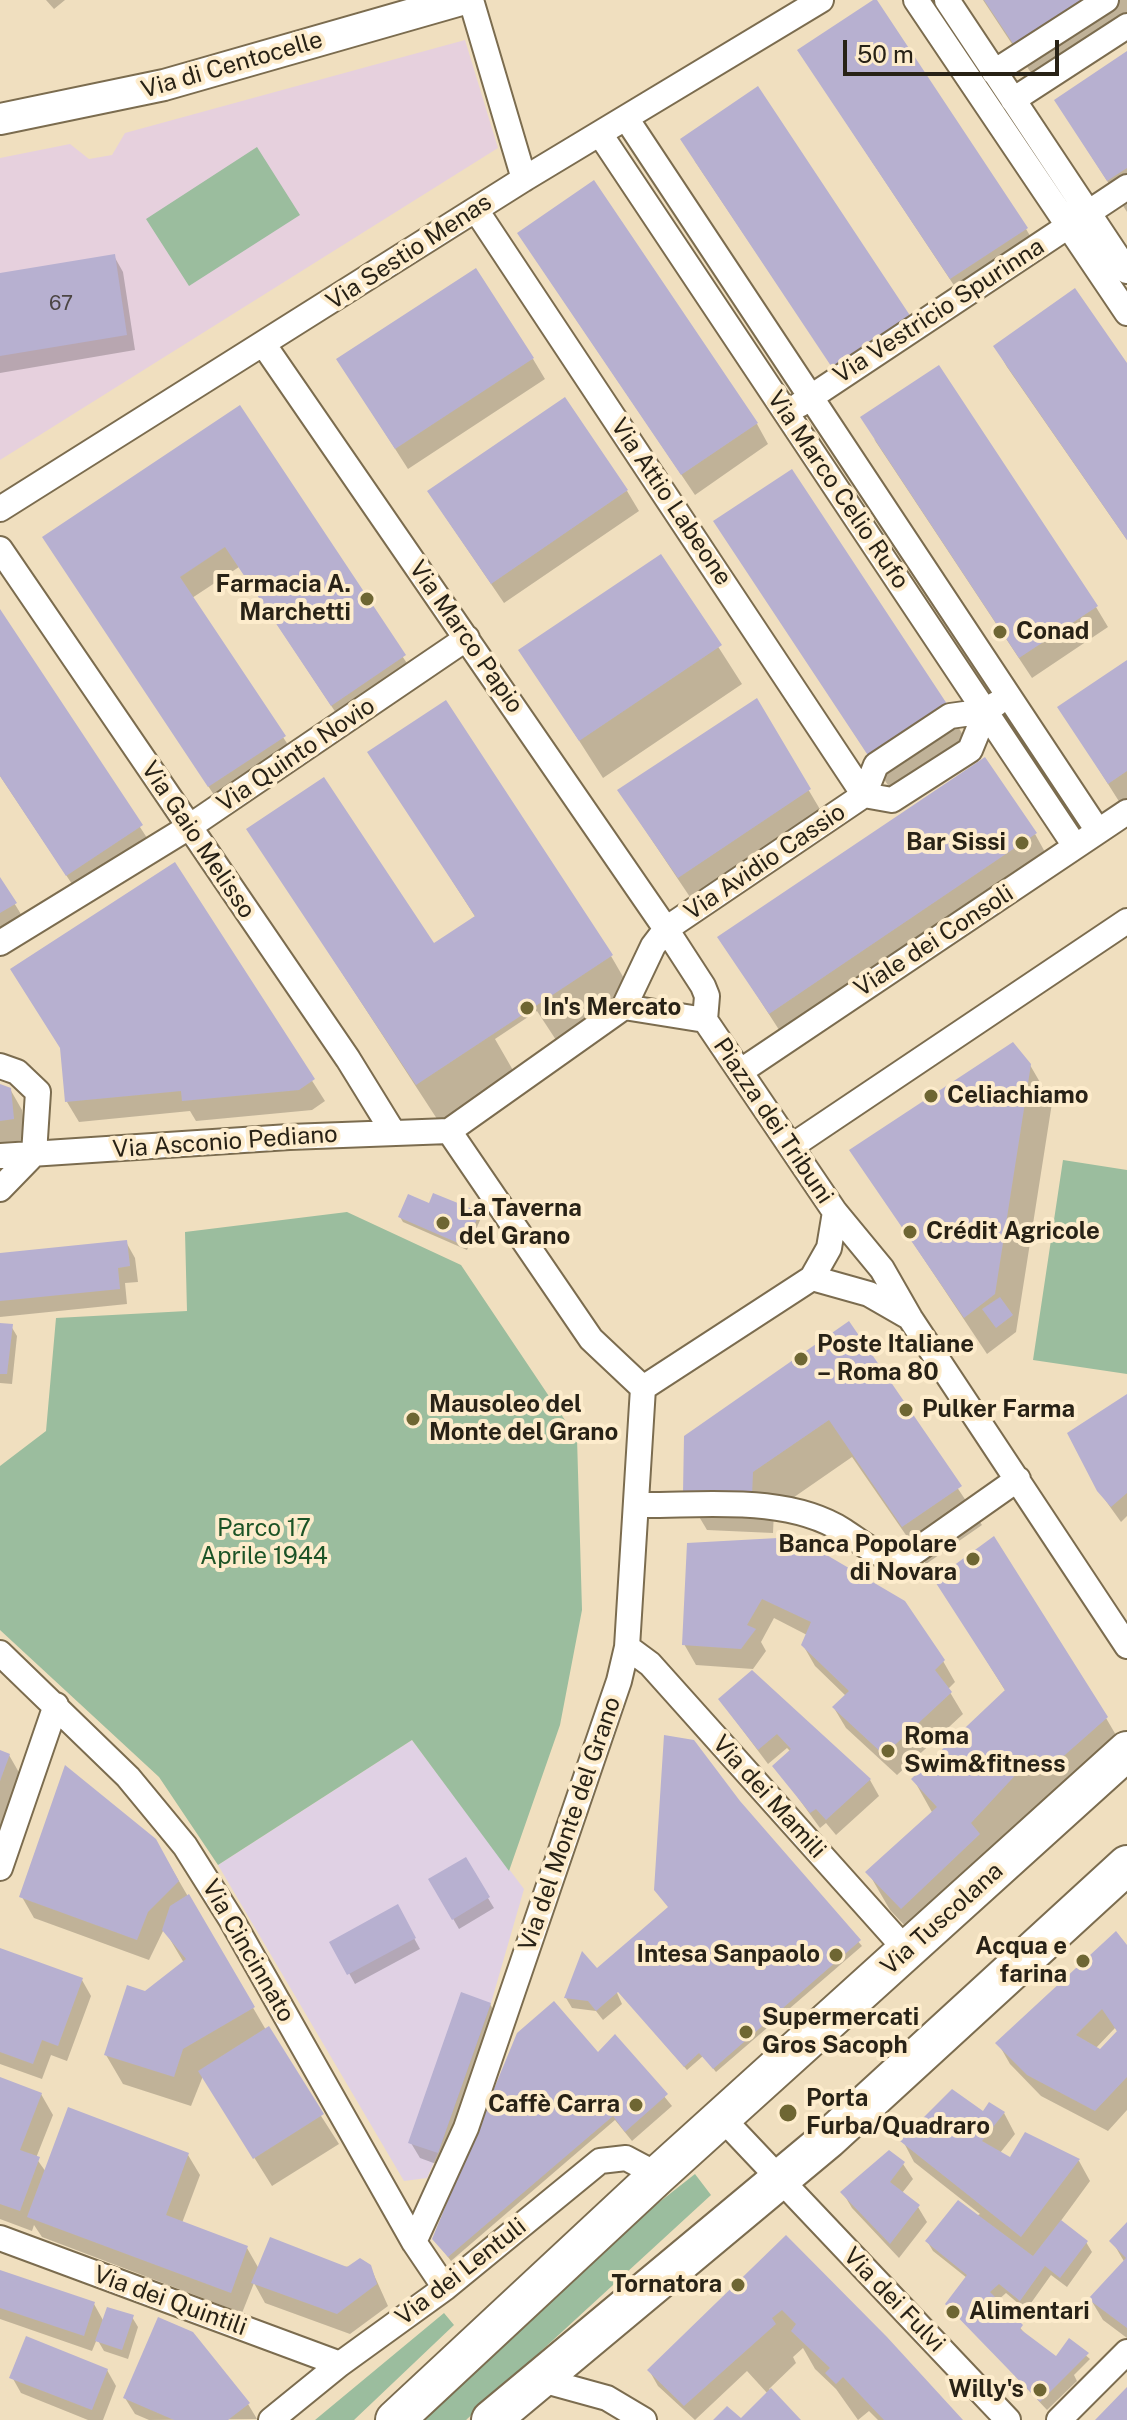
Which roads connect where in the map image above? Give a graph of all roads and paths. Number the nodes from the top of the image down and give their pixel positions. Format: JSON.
{"nodes":[{"id":1,"x":461,"y":0,"type":"edge"},
{"id":2,"x":471,"y":0,"type":"edge"},
{"id":3,"x":821,"y":0,"type":"edge"},
{"id":4,"x":916,"y":0,"type":"edge"},
{"id":5,"x":947,"y":0,"type":"edge"},
{"id":6,"x":1106,"y":0,"type":"edge"},
{"id":7,"x":1127,"y":26,"type":"edge"},
{"id":8,"x":994,"y":72,"type":"junction"},
{"id":9,"x":1013,"y":100,"type":"junction"},
{"id":10,"x":626,"y":118,"type":"junction"},
{"id":11,"x":0,"y":119,"type":"edge"},
{"id":12,"x":600,"y":134,"type":"junction"},
{"id":13,"x":524,"y":179,"type":"junction"},
{"id":14,"x":1127,"y":187,"type":"edge"},
{"id":15,"x":476,"y":210,"type":"junction"},
{"id":16,"x":1089,"y":213,"type":"junction"},
{"id":17,"x":1067,"y":226,"type":"junction"},
{"id":18,"x":1119,"y":240,"type":"edge"},
{"id":19,"x":1127,"y":271,"type":"edge"},
{"id":20,"x":1127,"y":313,"type":"edge"},
{"id":21,"x":264,"y":345,"type":"junction"},
{"id":22,"x":811,"y":396,"type":"junction"},
{"id":23,"x":787,"y":413,"type":"junction"},
{"id":24,"x":0,"y":509,"type":"edge"},
{"id":25,"x":0,"y":549,"type":"edge"},
{"id":26,"x":467,"y":638,"type":"junction"},
{"id":27,"x":1007,"y":696,"type":"junction"},
{"id":28,"x":986,"y":711,"type":"junction"},
{"id":29,"x":864,"y":795,"type":"junction"},
{"id":30,"x":1127,"y":812,"type":"edge"},
{"id":31,"x":189,"y":827,"type":"junction"},
{"id":32,"x":1098,"y":831,"type":"junction"},
{"id":33,"x":1075,"y":846,"type":"junction"},
{"id":34,"x":1127,"y":921,"type":"edge"},
{"id":35,"x":666,"y":929,"type":"junction"},
{"id":36,"x":0,"y":943,"type":"edge"},
{"id":37,"x":624,"y":1007,"type":"junction"},
{"id":38,"x":705,"y":1020,"type":"junction"},
{"id":39,"x":0,"y":1066,"type":"edge"},
{"id":40,"x":741,"y":1071,"type":"junction"},
{"id":41,"x":449,"y":1131,"type":"junction"},
{"id":42,"x":393,"y":1132,"type":"junction"},
{"id":43,"x":792,"y":1146,"type":"junction"},
{"id":44,"x":34,"y":1154,"type":"junction"},
{"id":45,"x":0,"y":1156,"type":"edge"},
{"id":46,"x":0,"y":1189,"type":"edge"},
{"id":47,"x":835,"y":1212,"type":"junction"},
{"id":48,"x":812,"y":1278,"type":"junction"},
{"id":49,"x":910,"y":1318,"type":"junction"},
{"id":50,"x":643,"y":1388,"type":"junction"},
{"id":51,"x":1018,"y":1479,"type":"junction"},
{"id":52,"x":637,"y":1505,"type":"junction"},
{"id":53,"x":1127,"y":1646,"type":"edge"},
{"id":54,"x":627,"y":1647,"type":"junction"},
{"id":55,"x":0,"y":1653,"type":"edge"},
{"id":56,"x":56,"y":1705,"type":"junction"},
{"id":57,"x":1127,"y":1751,"type":"edge"},
{"id":58,"x":1127,"y":1865,"type":"edge"},
{"id":59,"x":0,"y":1868,"type":"edge"},
{"id":60,"x":907,"y":1951,"type":"junction"},
{"id":61,"x":722,"y":2118,"type":"junction"},
{"id":62,"x":658,"y":2175,"type":"junction"},
{"id":63,"x":780,"y":2180,"type":"junction"},
{"id":64,"x":0,"y":2238,"type":"edge"},
{"id":65,"x":414,"y":2242,"type":"junction"},
{"id":66,"x":445,"y":2288,"type":"junction"},
{"id":67,"x":1127,"y":2352,"type":"edge"},
{"id":68,"x":340,"y":2364,"type":"junction"},
{"id":69,"x":538,"y":2379,"type":"junction"},
{"id":70,"x":271,"y":2420,"type":"edge"},
{"id":71,"x":395,"y":2420,"type":"edge"},
{"id":72,"x":491,"y":2420,"type":"edge"},
{"id":73,"x":644,"y":2420,"type":"edge"},
{"id":74,"x":1008,"y":2420,"type":"edge"},
{"id":75,"x":1059,"y":2420,"type":"edge"}],
"edges":[{"from":1,"to":11,"type":"street","name":"Via di Centocelle"},
{"from":2,"to":13,"type":"street"},
{"from":3,"to":10,"type":"street","name":"Via Sestio Menas"},
{"from":4,"to":17,"type":"street"},
{"from":5,"to":8,"type":"street"},
{"from":6,"to":8,"type":"street"},
{"from":7,"to":9,"type":"street"},
{"from":8,"to":9,"type":"street"},
{"from":9,"to":16,"type":"street"},
{"from":10,"to":12,"type":"street","name":"Via Sestio Menas"},
{"from":10,"to":22,"type":"street","name":"Via Marco Celio Rufo"},
{"from":12,"to":13,"type":"street","name":"Via Sestio Menas"},
{"from":12,"to":23,"type":"street","name":"Via Marco Celio Rufo"},
{"from":13,"to":15,"type":"street","name":"Via Sestio Menas"},
{"from":14,"to":16,"type":"street"},
{"from":15,"to":21,"type":"street","name":"Via Sestio Menas"},
{"from":15,"to":29,"type":"street","name":"Via Attio Labeone"},
{"from":16,"to":17,"type":"street"},
{"from":16,"to":18,"type":"street"},
{"from":17,"to":20,"type":"street"},
{"from":17,"to":22,"type":"street","name":"Via Vestricio Spurinna"},
{"from":18,"to":19,"type":"street"},
{"from":21,"to":24,"type":"street","name":"Via Sestio Menas"},
{"from":21,"to":26,"type":"street","name":"Via Marco Papio"},
{"from":22,"to":23,"type":"street"},
{"from":22,"to":27,"type":"street","name":"Via Marco Celio Rufo"},
{"from":23,"to":28,"type":"street","name":"Via Marco Celio Rufo"},
{"from":25,"to":31,"type":"street","name":"Via Gaio Melisso"},
{"from":26,"to":31,"type":"street","name":"Via Quinto Novio"},
{"from":26,"to":35,"type":"street","name":"Via Marco Papio"},
{"from":27,"to":28,"type":"street"},
{"from":27,"to":32,"type":"street","name":"Via Marco Celio Rufo"},
{"from":28,"to":29,"type":"street","name":"Via Avidio Cassio"},
{"from":28,"to":29,"type":"street","name":"Via Avidio Cassio"},
{"from":28,"to":33,"type":"street","name":"Via Marco Celio Rufo"},
{"from":29,"to":35,"type":"street","name":"Via Avidio Cassio"},
{"from":30,"to":32,"type":"street","name":"Viale dei Consoli"},
{"from":31,"to":36,"type":"street","name":"Via Quinto Novio"},
{"from":31,"to":42,"type":"street","name":"Via Gaio Melisso"},
{"from":32,"to":33,"type":"street","name":"Viale dei Consoli"},
{"from":33,"to":40,"type":"street","name":"Viale dei Consoli"},
{"from":34,"to":43,"type":"street"},
{"from":35,"to":37,"type":"street"},
{"from":35,"to":38,"type":"street","name":"Via Marco Papio"},
{"from":37,"to":38,"type":"street","name":"Piazza dei Tribuni"},
{"from":37,"to":41,"type":"street"},
{"from":38,"to":40,"type":"street","name":"Piazza dei Tribuni"},
{"from":39,"to":44,"type":"street"},
{"from":40,"to":43,"type":"street","name":"Piazza dei Tribuni"},
{"from":41,"to":42,"type":"street","name":"Via Asconio Pediano"},
{"from":41,"to":50,"type":"street"},
{"from":42,"to":44,"type":"street","name":"Via Asconio Pediano"},
{"from":43,"to":47,"type":"street","name":"Piazza dei Tribuni"},
{"from":44,"to":45,"type":"street","name":"Via Asconio Pediano"},
{"from":44,"to":46,"type":"street"},
{"from":47,"to":48,"type":"street","name":"Piazza dei Tribuni"},
{"from":47,"to":49,"type":"street"},
{"from":48,"to":49,"type":"street"},
{"from":48,"to":50,"type":"street"},
{"from":49,"to":51,"type":"street"},
{"from":50,"to":52,"type":"street","name":"Via del Monte del Grano"},
{"from":51,"to":52,"type":"street"},
{"from":51,"to":53,"type":"street"},
{"from":52,"to":54,"type":"street","name":"Via del Monte del Grano"},
{"from":54,"to":60,"type":"street","name":"Via dei Mamili"},
{"from":54,"to":65,"type":"street","name":"Via del Monte del Grano"},
{"from":55,"to":56,"type":"street","name":"Via Cincinnato"},
{"from":56,"to":59,"type":"street"},
{"from":56,"to":65,"type":"street","name":"Via Cincinnato"},
{"from":57,"to":60,"type":"main road","name":"Via Tuscolana"},
{"from":58,"to":63,"type":"main road"},
{"from":60,"to":61,"type":"main road","name":"Via Tuscolana"},
{"from":61,"to":62,"type":"main road","name":"Via Tuscolana"},
{"from":61,"to":63,"type":"street"},
{"from":62,"to":66,"type":"street","name":"Via dei Lentuli"},
{"from":62,"to":71,"type":"main road","name":"Via Tuscolana"},
{"from":63,"to":69,"type":"main road"},
{"from":63,"to":74,"type":"street","name":"Via dei Fulvi"},
{"from":64,"to":68,"type":"street","name":"Via dei Quintili"},
{"from":65,"to":66,"type":"street","name":"Via Cincinnato"},
{"from":66,"to":68,"type":"street","name":"Via dei Lentuli"},
{"from":67,"to":75,"type":"street"},
{"from":68,"to":70,"type":"street","name":"Via dei Lentuli"},
{"from":69,"to":72,"type":"main road"},
{"from":69,"to":73,"type":"street"}]}
